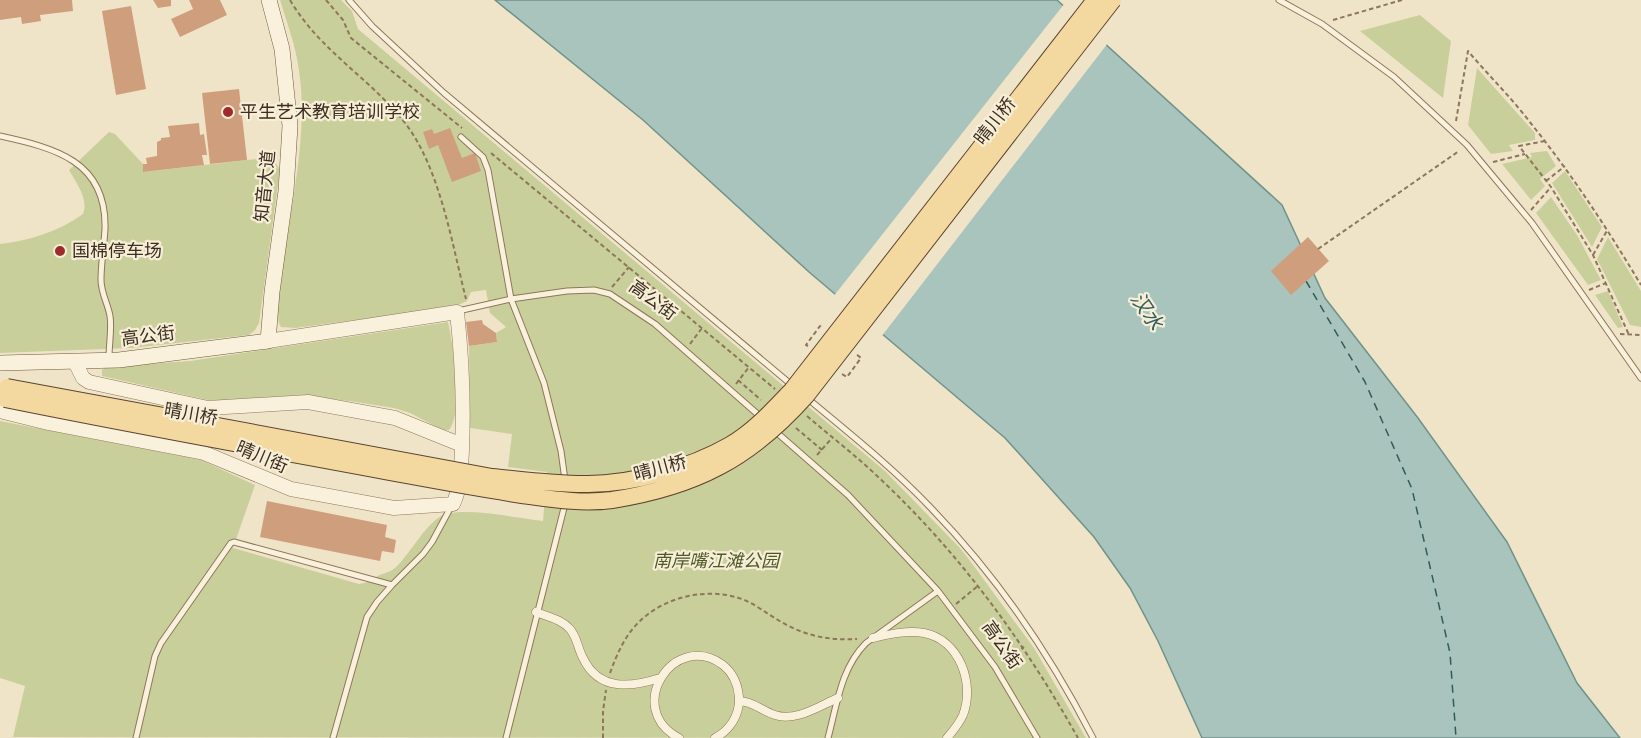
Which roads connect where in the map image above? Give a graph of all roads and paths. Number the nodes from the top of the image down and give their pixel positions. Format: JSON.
{"nodes":[{"id":1,"x":269,"y":0,"type":"edge"},
{"id":2,"x":290,"y":0,"type":"edge"},
{"id":3,"x":326,"y":0,"type":"edge"},
{"id":4,"x":349,"y":0,"type":"edge"},
{"id":5,"x":1095,"y":0,"type":"edge"},
{"id":6,"x":1113,"y":0,"type":"edge"},
{"id":7,"x":1280,"y":0,"type":"edge"},
{"id":8,"x":1402,"y":0,"type":"edge"},
{"id":9,"x":1322,"y":24,"type":"junction"},
{"id":10,"x":466,"y":132,"type":"dead end"},
{"id":11,"x":1454,"y":132,"type":"junction"},
{"id":12,"x":0,"y":136,"type":"edge"},
{"id":13,"x":461,"y":137,"type":"dead end"},
{"id":14,"x":1545,"y":141,"type":"junction"},
{"id":15,"x":1467,"y":145,"type":"junction"},
{"id":16,"x":492,"y":153,"type":"dead end"},
{"id":17,"x":1524,"y":154,"type":"junction"},
{"id":18,"x":1483,"y":165,"type":"junction"},
{"id":19,"x":1565,"y":166,"type":"junction"},
{"id":20,"x":1546,"y":181,"type":"junction"},
{"id":21,"x":1551,"y":187,"type":"junction"},
{"id":22,"x":1526,"y":216,"type":"junction"},
{"id":23,"x":1608,"y":229,"type":"junction"},
{"id":24,"x":1318,"y":249,"type":"dead end"},
{"id":25,"x":1593,"y":255,"type":"junction"},
{"id":26,"x":629,"y":267,"type":"junction"},
{"id":27,"x":1606,"y":283,"type":"junction"},
{"id":28,"x":1641,"y":285,"type":"edge"},
{"id":29,"x":619,"y":291,"type":"dead end"},
{"id":30,"x":1581,"y":293,"type":"junction"},
{"id":31,"x":474,"y":297,"type":"dead end"},
{"id":32,"x":466,"y":298,"type":"junction"},
{"id":33,"x":511,"y":299,"type":"junction"},
{"id":34,"x":463,"y":310,"type":"junction"},
{"id":35,"x":702,"y":328,"type":"junction"},
{"id":36,"x":1610,"y":334,"type":"junction"},
{"id":37,"x":1629,"y":335,"type":"junction"},
{"id":38,"x":1641,"y":335,"type":"edge"},
{"id":39,"x":268,"y":341,"type":"junction"},
{"id":40,"x":688,"y":346,"type":"dead end"},
{"id":41,"x":109,"y":360,"type":"junction"},
{"id":42,"x":75,"y":362,"type":"junction"},
{"id":43,"x":0,"y":363,"type":"edge"},
{"id":44,"x":749,"y":367,"type":"junction"},
{"id":45,"x":1641,"y":378,"type":"edge"},
{"id":46,"x":781,"y":385,"type":"dead end"},
{"id":47,"x":772,"y":394,"type":"dead end"},
{"id":48,"x":782,"y":395,"type":"dead end"},
{"id":49,"x":4,"y":399,"type":"edge"},
{"id":50,"x":765,"y":403,"type":"dead end"},
{"id":51,"x":811,"y":410,"type":"dead end"},
{"id":52,"x":807,"y":417,"type":"dead end"},
{"id":53,"x":804,"y":419,"type":"dead end"},
{"id":54,"x":796,"y":428,"type":"dead end"},
{"id":55,"x":832,"y":438,"type":"junction"},
{"id":56,"x":462,"y":446,"type":"junction"},
{"id":57,"x":453,"y":504,"type":"junction"},
{"id":58,"x":392,"y":585,"type":"junction"},
{"id":59,"x":979,"y":585,"type":"junction"},
{"id":60,"x":938,"y":591,"type":"junction"},
{"id":61,"x":958,"y":602,"type":"junction"},
{"id":62,"x":952,"y":607,"type":"junction"},
{"id":63,"x":963,"y":609,"type":"dead end"},
{"id":64,"x":537,"y":612,"type":"junction"},
{"id":65,"x":873,"y":638,"type":"junction"},
{"id":66,"x":1024,"y":647,"type":"junction"},
{"id":67,"x":1002,"y":663,"type":"dead end"},
{"id":68,"x":660,"y":678,"type":"junction"},
{"id":69,"x":608,"y":681,"type":"junction"},
{"id":70,"x":838,"y":698,"type":"junction"},
{"id":71,"x":740,"y":701,"type":"junction"},
{"id":72,"x":136,"y":738,"type":"edge"},
{"id":73,"x":333,"y":738,"type":"edge"},
{"id":74,"x":506,"y":738,"type":"edge"},
{"id":75,"x":603,"y":738,"type":"edge"},
{"id":76,"x":679,"y":738,"type":"edge"},
{"id":77,"x":715,"y":738,"type":"edge"},
{"id":78,"x":828,"y":738,"type":"edge"},
{"id":79,"x":947,"y":738,"type":"edge"},
{"id":80,"x":1037,"y":738,"type":"edge"},
{"id":81,"x":1078,"y":738,"type":"edge"},
{"id":82,"x":1093,"y":738,"type":"edge"}],
"edges":[{"from":1,"to":39,"type":"main road","name":"知音大道"},
{"from":2,"to":32,"type":"path"},
{"from":3,"to":10,"type":"path"},
{"from":4,"to":82,"type":"lane"},
{"from":5,"to":49,"type":"main road","name":"晴川桥","bridge":true},
{"from":6,"to":49,"type":"main road","name":"晴川桥","bridge":true},
{"from":7,"to":9,"type":"lane"},
{"from":8,"to":9,"type":"path"},
{"from":9,"to":11,"type":"lane"},
{"from":11,"to":14,"type":"path"},
{"from":11,"to":15,"type":"lane"},
{"from":12,"to":41,"type":"lane"},
{"from":13,"to":33,"type":"lane"},
{"from":14,"to":17,"type":"path"},
{"from":14,"to":19,"type":"path"},
{"from":15,"to":18,"type":"lane"},
{"from":15,"to":24,"type":"path"},
{"from":16,"to":26,"type":"path"},
{"from":17,"to":18,"type":"path"},
{"from":17,"to":20,"type":"path"},
{"from":18,"to":22,"type":"lane"},
{"from":19,"to":20,"type":"path"},
{"from":19,"to":23,"type":"path"},
{"from":20,"to":21,"type":"path"},
{"from":21,"to":22,"type":"path"},
{"from":21,"to":25,"type":"path"},
{"from":22,"to":30,"type":"lane"},
{"from":23,"to":25,"type":"path"},
{"from":23,"to":28,"type":"path"},
{"from":25,"to":27,"type":"path"},
{"from":26,"to":29,"type":"path"},
{"from":26,"to":35,"type":"path"},
{"from":27,"to":30,"type":"path"},
{"from":27,"to":37,"type":"path"},
{"from":30,"to":36,"type":"lane"},
{"from":31,"to":32,"type":"path"},
{"from":32,"to":34,"type":"path"},
{"from":33,"to":34,"type":"lane","name":"高公街"},
{"from":33,"to":60,"type":"lane","name":"高公街"},
{"from":33,"to":64,"type":"lane"},
{"from":34,"to":39,"type":"street","name":"高公街"},
{"from":34,"to":56,"type":"street"},
{"from":35,"to":40,"type":"path"},
{"from":35,"to":44,"type":"path"},
{"from":36,"to":37,"type":"path"},
{"from":36,"to":45,"type":"lane"},
{"from":37,"to":38,"type":"path"},
{"from":39,"to":41,"type":"main road","name":"高公街"},
{"from":41,"to":42,"type":"main road","name":"高公街"},
{"from":42,"to":43,"type":"main road","name":"高公街"},
{"from":42,"to":56,"type":"street"},
{"from":44,"to":48,"type":"path"},
{"from":44,"to":50,"type":"path","bridge":true},
{"from":46,"to":47,"type":"path"},
{"from":49,"to":57,"type":"street","name":"晴川街"},
{"from":51,"to":53,"type":"path"},
{"from":52,"to":55,"type":"path"},
{"from":54,"to":55,"type":"path","bridge":true},
{"from":55,"to":59,"type":"path"},
{"from":56,"to":57,"type":"street"},
{"from":57,"to":58,"type":"lane"},
{"from":58,"to":72,"type":"lane"},
{"from":58,"to":73,"type":"lane"},
{"from":59,"to":61,"type":"path"},
{"from":59,"to":66,"type":"path"},
{"from":60,"to":62,"type":"lane","name":"高公街"},
{"from":60,"to":65,"type":"lane"},
{"from":61,"to":62,"type":"path"},
{"from":61,"to":63,"type":"path"},
{"from":62,"to":80,"type":"lane","name":"高公街"},
{"from":64,"to":69,"type":"street"},
{"from":64,"to":74,"type":"lane"},
{"from":65,"to":69,"type":"path"},
{"from":65,"to":70,"type":"lane"},
{"from":65,"to":79,"type":"street"},
{"from":66,"to":67,"type":"path"},
{"from":66,"to":81,"type":"path"},
{"from":68,"to":69,"type":"street"},
{"from":68,"to":71,"type":"street"},
{"from":68,"to":76,"type":"street"},
{"from":69,"to":75,"type":"path"},
{"from":70,"to":71,"type":"street"},
{"from":70,"to":78,"type":"lane"},
{"from":71,"to":77,"type":"street"}]}
